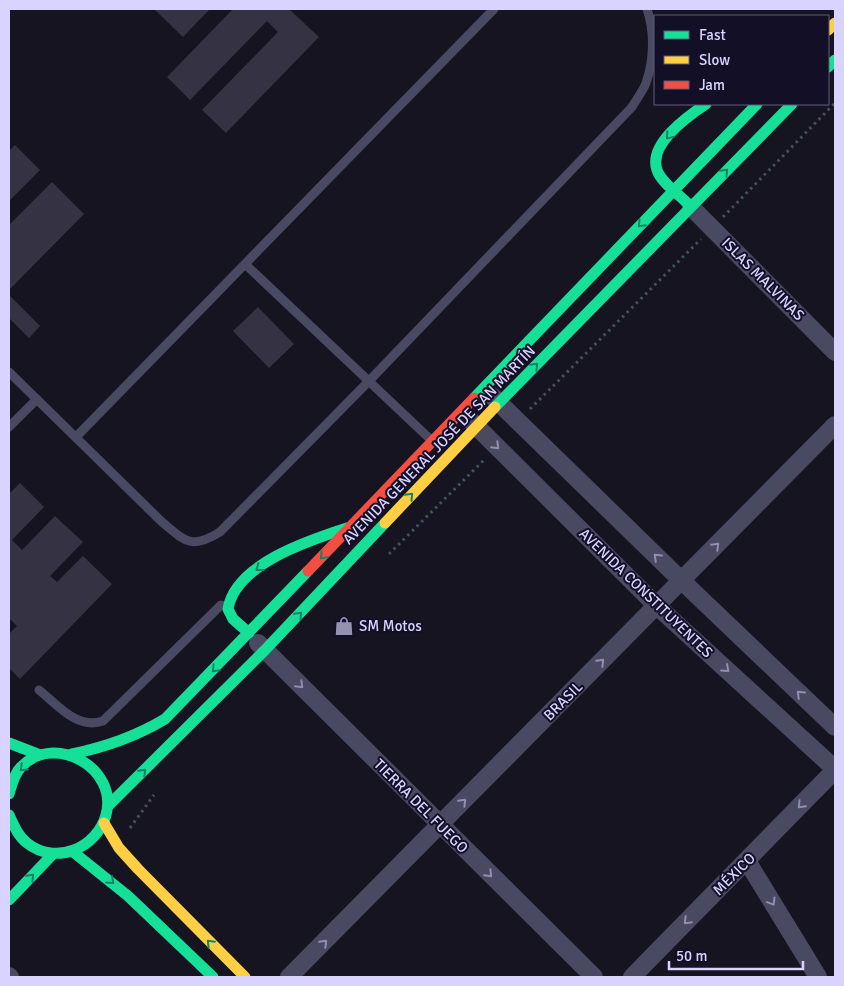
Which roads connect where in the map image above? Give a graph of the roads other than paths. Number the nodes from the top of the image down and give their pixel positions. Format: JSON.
{"nodes":[{"id":1,"x":494,"y":9,"type":"edge"},
{"id":2,"x":647,"y":9,"type":"edge"},
{"id":3,"x":705,"y":105,"type":"edge"},
{"id":4,"x":756,"y":105,"type":"edge"},
{"id":5,"x":791,"y":105,"type":"edge"},
{"id":6,"x":675,"y":189,"type":"junction"},
{"id":7,"x":691,"y":207,"type":"junction"},
{"id":8,"x":245,"y":264,"type":"junction"},
{"id":9,"x":835,"y":352,"type":"edge"},
{"id":10,"x":9,"y":372,"type":"edge"},
{"id":11,"x":369,"y":381,"type":"junction"},
{"id":12,"x":484,"y":389,"type":"junction"},
{"id":13,"x":36,"y":399,"type":"junction"},
{"id":14,"x":499,"y":403,"type":"junction"},
{"id":15,"x":461,"y":412,"type":"junction"},
{"id":16,"x":835,"y":425,"type":"edge"},
{"id":17,"x":476,"y":426,"type":"junction"},
{"id":18,"x":9,"y":427,"type":"edge"},
{"id":19,"x":76,"y":437,"type":"junction"},
{"id":20,"x":441,"y":449,"type":"junction"},
{"id":21,"x":351,"y":527,"type":"junction"},
{"id":22,"x":682,"y":581,"type":"junction"},
{"id":23,"x":236,"y":591,"type":"junction"},
{"id":24,"x":657,"y":606,"type":"junction"},
{"id":25,"x":213,"y":613,"type":"junction"},
{"id":26,"x":229,"y":614,"type":"junction"},
{"id":27,"x":248,"y":634,"type":"junction"},
{"id":28,"x":266,"y":650,"type":"junction"},
{"id":29,"x":39,"y":690,"type":"dead end"},
{"id":30,"x":835,"y":727,"type":"edge"},
{"id":31,"x":9,"y":743,"type":"edge"},
{"id":32,"x":72,"y":754,"type":"junction"},
{"id":33,"x":40,"y":755,"type":"junction"},
{"id":34,"x":835,"y":770,"type":"edge"},
{"id":35,"x":9,"y":794,"type":"edge"},
{"id":36,"x":108,"y":806,"type":"junction"},
{"id":37,"x":10,"y":818,"type":"edge"},
{"id":38,"x":104,"y":823,"type":"junction"},
{"id":39,"x":440,"y":826,"type":"junction"},
{"id":40,"x":9,"y":836,"type":"edge"},
{"id":41,"x":72,"y":852,"type":"junction"},
{"id":42,"x":54,"y":854,"type":"junction"},
{"id":43,"x":747,"y":861,"type":"junction"},
{"id":44,"x":9,"y":900,"type":"edge"},
{"id":45,"x":814,"y":976,"type":"edge"},
{"id":46,"x":213,"y":977,"type":"edge"},
{"id":47,"x":245,"y":977,"type":"edge"},
{"id":48,"x":289,"y":977,"type":"edge"},
{"id":49,"x":594,"y":977,"type":"edge"},
{"id":50,"x":632,"y":977,"type":"edge"}],
"edges":[{"from":1,"to":8,"type":"lane"},
{"from":2,"to":11,"type":"lane"},
{"from":3,"to":6,"type":"main road","one_way":true},
{"from":4,"to":6,"type":"main road","name":"AVENIDA GENERAL JOSÉ DE SAN MARTÍN"},
{"from":7,"to":5,"type":"main road","name":"AVENIDA GENERAL JOSÉ DE SAN MARTÍN","one_way":true},
{"from":6,"to":7,"type":"main road"},
{"from":6,"to":12,"type":"main road","name":"AVENIDA GENERAL JOSÉ DE SAN MARTÍN","one_way":true},
{"from":7,"to":9,"type":"street","name":"ISLAS MALVINAS"},
{"from":14,"to":7,"type":"main road","name":"AVENIDA GENERAL JOSÉ DE SAN MARTÍN","one_way":true},
{"from":8,"to":11,"type":"lane"},
{"from":8,"to":19,"type":"lane"},
{"from":10,"to":13,"type":"lane"},
{"from":11,"to":19,"type":"lane"},
{"from":11,"to":20,"type":"lane"},
{"from":12,"to":14,"type":"street"},
{"from":12,"to":15,"type":"main road","name":"AVENIDA GENERAL JOSÉ DE SAN MARTÍN"},
{"from":13,"to":18,"type":"lane"},
{"from":13,"to":19,"type":"lane"},
{"from":14,"to":17,"type":"main road","name":"AVENIDA GENERAL JOSÉ DE SAN MARTÍN"},
{"from":22,"to":14,"type":"street","one_way":true},
{"from":15,"to":17,"type":"street","name":"AVENIDA CONSTITUYENTES"},
{"from":15,"to":20,"type":"main road","name":"AVENIDA GENERAL JOSÉ DE SAN MARTÍN"},
{"from":22,"to":16,"type":"street","name":"BRASIL","one_way":true},
{"from":17,"to":20,"type":"main road","name":"AVENIDA GENERAL JOSÉ DE SAN MARTÍN"},
{"from":17,"to":24,"type":"street","name":"AVENIDA CONSTITUYENTES","one_way":true},
{"from":20,"to":21,"type":"main road","name":"AVENIDA GENERAL JOSÉ DE SAN MARTÍN"},
{"from":28,"to":20,"type":"main road","name":"AVENIDA GENERAL JOSÉ DE SAN MARTÍN","one_way":true},
{"from":21,"to":23,"type":"main road","one_way":true},
{"from":21,"to":27,"type":"main road","name":"AVENIDA GENERAL JOSÉ DE SAN MARTÍN","one_way":true},
{"from":22,"to":24,"type":"street","name":"BRASIL"},
{"from":30,"to":22,"type":"street","one_way":true},
{"from":23,"to":25,"type":"lane"},
{"from":23,"to":26,"type":"main road"},
{"from":24,"to":34,"type":"street","name":"AVENIDA CONSTITUYENTES","one_way":true},
{"from":39,"to":24,"type":"street","name":"BRASIL","one_way":true},
{"from":25,"to":26,"type":"lane"},
{"from":25,"to":29,"type":"lane"},
{"from":26,"to":27,"type":"main road"},
{"from":27,"to":28,"type":"street","name":"TIERRA DEL FUEGO"},
{"from":27,"to":32,"type":"main road","name":"AVENIDA GENERAL JOSÉ DE SAN MARTÍN","one_way":true},
{"from":36,"to":28,"type":"main road","name":"AVENIDA GENERAL JOSÉ DE SAN MARTÍN","one_way":true},
{"from":28,"to":39,"type":"street","name":"TIERRA DEL FUEGO","one_way":true},
{"from":31,"to":33,"type":"main road"},
{"from":32,"to":33,"type":"main road","name":"AVENIDA GENERAL JOSÉ DE SAN MARTÍN"},
{"from":32,"to":36,"type":"main road"},
{"from":33,"to":35,"type":"main road","one_way":true},
{"from":34,"to":43,"type":"street","name":"MÉXICO","one_way":true},
{"from":36,"to":38,"type":"main road"},
{"from":37,"to":40,"type":"main road"},
{"from":37,"to":42,"type":"main road"},
{"from":38,"to":41,"type":"main road"},
{"from":47,"to":38,"type":"main road","one_way":true},
{"from":48,"to":39,"type":"street","name":"BRASIL","one_way":true},
{"from":39,"to":49,"type":"street","name":"TIERRA DEL FUEGO","one_way":true},
{"from":41,"to":42,"type":"main road"},
{"from":41,"to":46,"type":"main road","one_way":true},
{"from":44,"to":42,"type":"main road","one_way":true},
{"from":43,"to":45,"type":"street","one_way":true},
{"from":43,"to":50,"type":"street","name":"MÉXICO","one_way":true}]}
